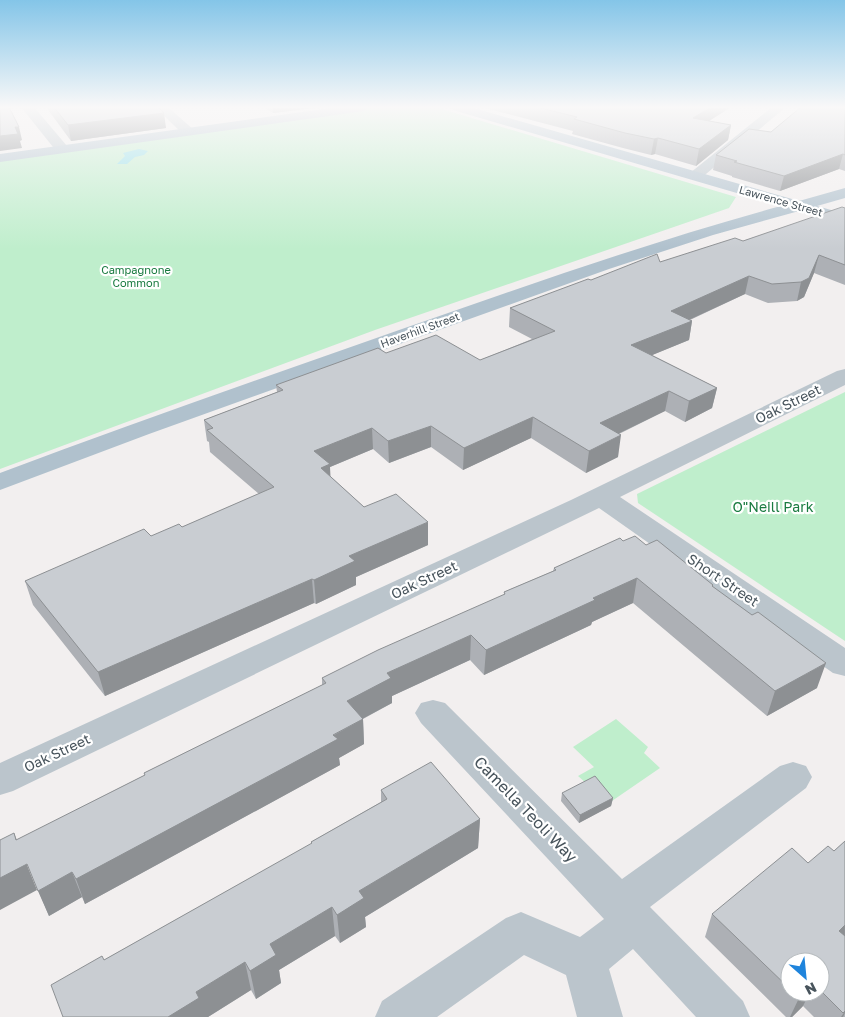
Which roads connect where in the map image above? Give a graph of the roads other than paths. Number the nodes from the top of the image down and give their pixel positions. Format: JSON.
{"nodes":[{"id":1,"x":24,"y":154,"type":"edge"},
{"id":2,"x":621,"y":154,"type":"edge"},
{"id":3,"x":722,"y":154,"type":"edge"},
{"id":4,"x":0,"y":158,"type":"edge"},
{"id":5,"x":696,"y":176,"type":"junction"},
{"id":6,"x":845,"y":193,"type":"edge"},
{"id":7,"x":798,"y":206,"type":"junction"},
{"id":8,"x":845,"y":219,"type":"edge"},
{"id":9,"x":845,"y":376,"type":"edge"},
{"id":10,"x":0,"y":482,"type":"edge"},
{"id":11,"x":600,"y":496,"type":"junction"},
{"id":12,"x":845,"y":664,"type":"edge"},
{"id":13,"x":433,"y":713,"type":"dead end"},
{"id":14,"x":793,"y":777,"type":"dead end"},
{"id":15,"x":0,"y":780,"type":"edge"},
{"id":16,"x":627,"y":913,"type":"junction"},
{"id":17,"x":584,"y":961,"type":"junction"},
{"id":18,"x":398,"y":1017,"type":"edge"},
{"id":19,"x":600,"y":1017,"type":"edge"},
{"id":20,"x":728,"y":1017,"type":"edge"}],
"edges":[{"from":1,"to":4,"type":"main road"},
{"from":2,"to":5,"type":"main road","name":"Lawrence Street"},
{"from":3,"to":5,"type":"street"},
{"from":5,"to":7,"type":"main road","name":"Lawrence Street"},
{"from":6,"to":7,"type":"main road","name":"Haverhill Street"},
{"from":7,"to":8,"type":"main road","name":"Lawrence Street"},
{"from":7,"to":10,"type":"main road","name":"Haverhill Street"},
{"from":9,"to":11,"type":"street","name":"Oak Street"},
{"from":11,"to":12,"type":"street","name":"Short Street"},
{"from":11,"to":15,"type":"street","name":"Oak Street"},
{"from":13,"to":16,"type":"street","name":"Camella Teoli Way"},
{"from":14,"to":16,"type":"street"},
{"from":16,"to":17,"type":"street"},
{"from":16,"to":20,"type":"street","name":"Camella Teoli Way"},
{"from":17,"to":18,"type":"street"},
{"from":17,"to":19,"type":"street"}]}
